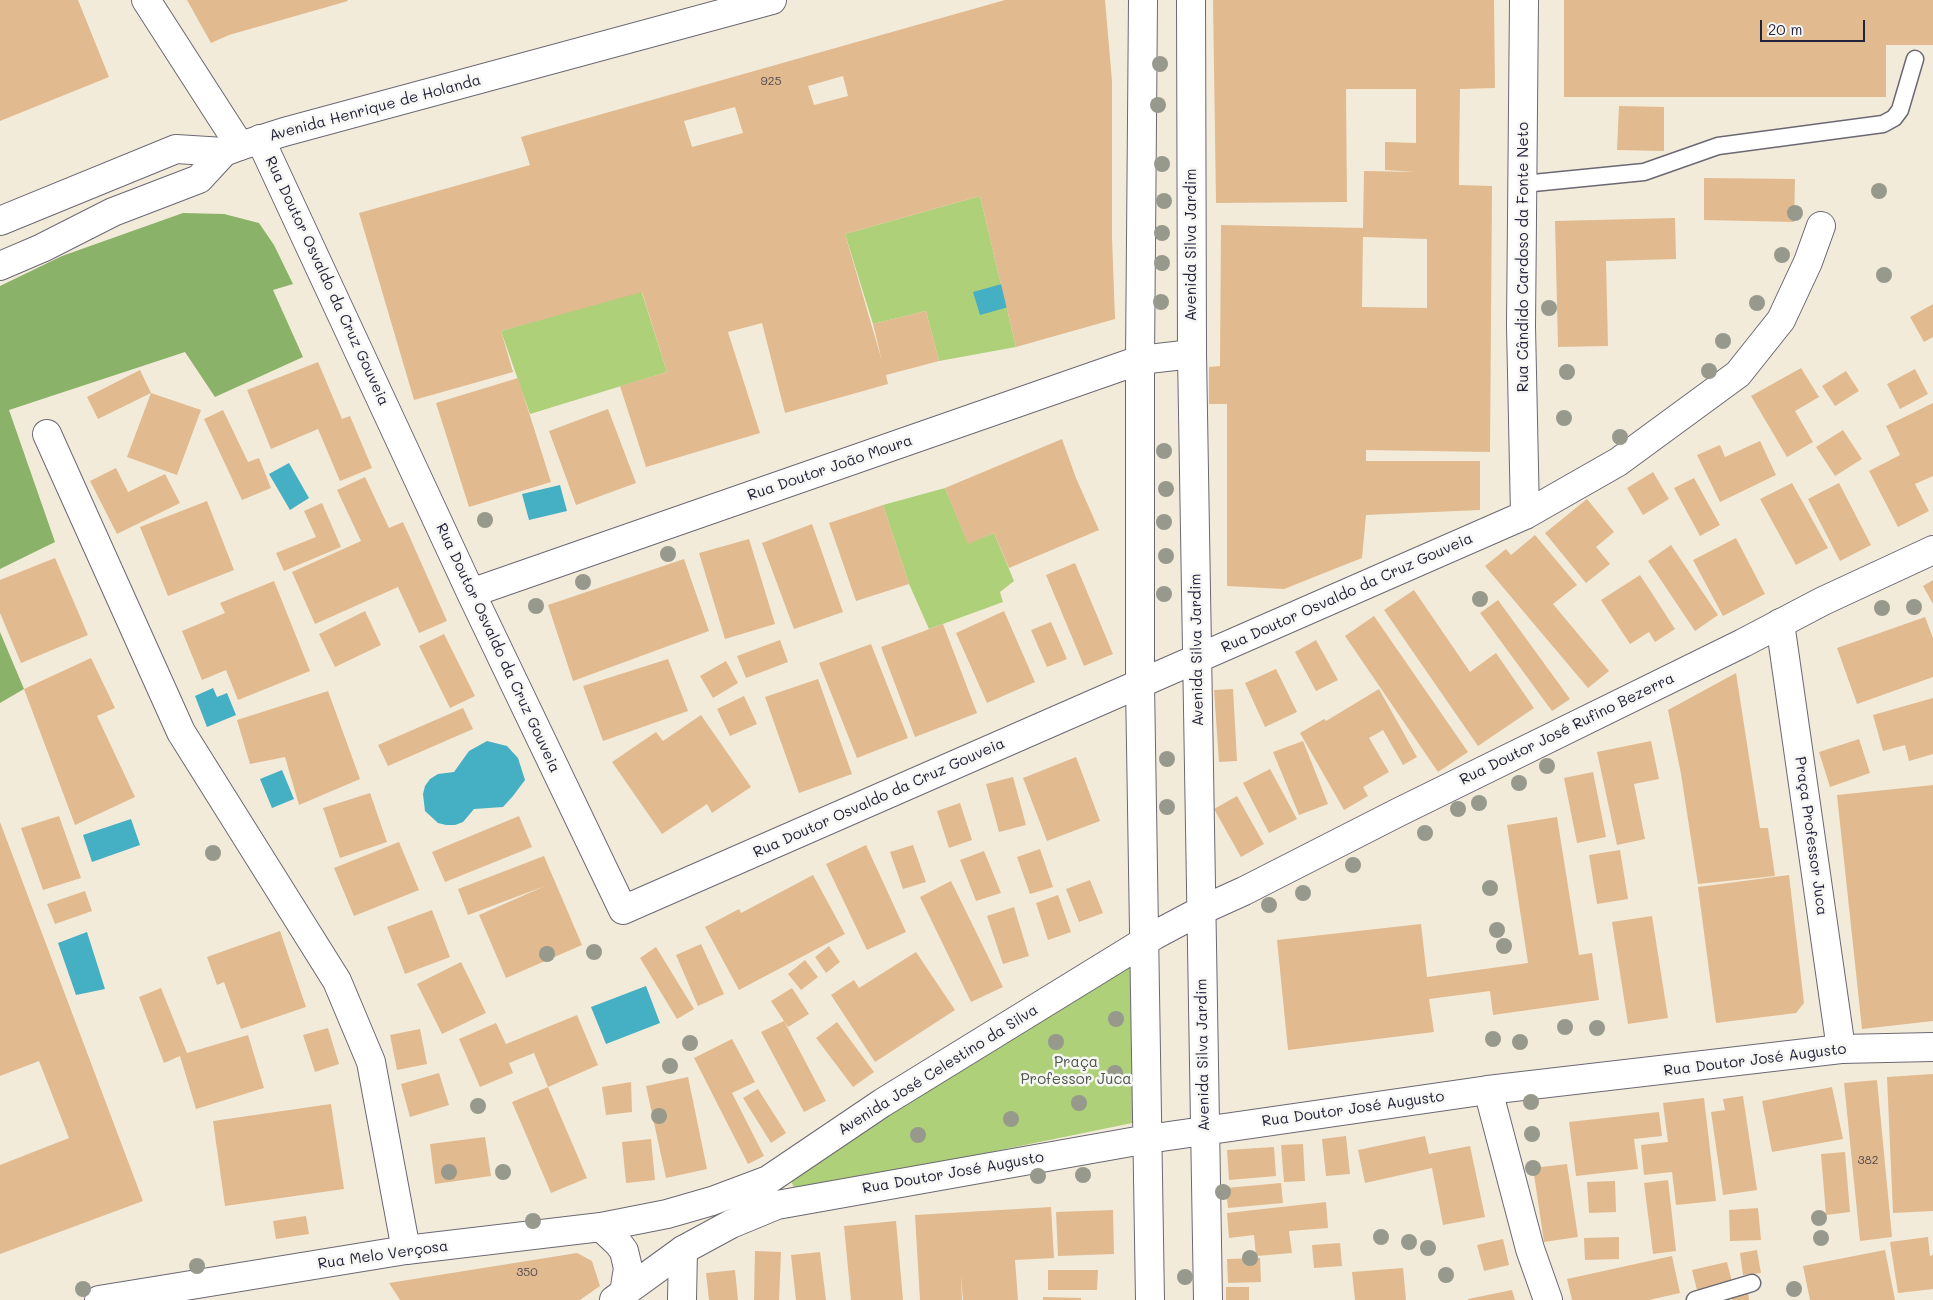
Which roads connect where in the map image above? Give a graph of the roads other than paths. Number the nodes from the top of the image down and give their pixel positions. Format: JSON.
{"nodes":[{"id":1,"x":146,"y":0,"type":"edge"},
{"id":2,"x":772,"y":0,"type":"edge"},
{"id":3,"x":1143,"y":0,"type":"edge"},
{"id":4,"x":1191,"y":0,"type":"edge"},
{"id":5,"x":1524,"y":0,"type":"edge"},
{"id":6,"x":1915,"y":58,"type":"dead end"},
{"id":7,"x":241,"y":146,"type":"junction"},
{"id":8,"x":1522,"y":184,"type":"junction"},
{"id":9,"x":0,"y":221,"type":"edge"},
{"id":10,"x":1822,"y":226,"type":"dead end"},
{"id":11,"x":0,"y":266,"type":"edge"},
{"id":12,"x":1192,"y":354,"type":"junction"},
{"id":13,"x":1140,"y":360,"type":"junction"},
{"id":14,"x":47,"y":434,"type":"dead end"},
{"id":15,"x":1525,"y":515,"type":"junction"},
{"id":16,"x":1933,"y":550,"type":"edge"},
{"id":17,"x":471,"y":593,"type":"junction"},
{"id":18,"x":1780,"y":623,"type":"junction"},
{"id":19,"x":1197,"y":660,"type":"junction"},
{"id":20,"x":1140,"y":684,"type":"junction"},
{"id":21,"x":1202,"y":910,"type":"junction"},
{"id":22,"x":1145,"y":941,"type":"junction"},
{"id":23,"x":1933,"y":1047,"type":"edge"},
{"id":24,"x":1841,"y":1049,"type":"junction"},
{"id":25,"x":1488,"y":1090,"type":"junction"},
{"id":26,"x":1204,"y":1130,"type":"junction"},
{"id":27,"x":1148,"y":1138,"type":"junction"},
{"id":28,"x":773,"y":1192,"type":"junction"},
{"id":29,"x":667,"y":1214,"type":"joint"},
{"id":30,"x":601,"y":1227,"type":"junction"},
{"id":31,"x":406,"y":1250,"type":"junction"},
{"id":32,"x":683,"y":1250,"type":"junction"},
{"id":33,"x":1752,"y":1283,"type":"dead end"},
{"id":34,"x":619,"y":1296,"type":"edge"},
{"id":35,"x":99,"y":1300,"type":"edge"},
{"id":36,"x":682,"y":1300,"type":"edge"},
{"id":37,"x":1150,"y":1300,"type":"edge"},
{"id":38,"x":1208,"y":1300,"type":"edge"},
{"id":39,"x":1548,"y":1300,"type":"edge"},
{"id":40,"x":1695,"y":1300,"type":"edge"}],
"edges":[{"from":1,"to":7,"type":"main road","name":"Rua Doutor Osvaldo da Cruz Gouveia"},
{"from":2,"to":7,"type":"main road","name":"Avenida Henrique de Holanda"},
{"from":3,"to":13,"type":"main road"},
{"from":4,"to":12,"type":"main road","name":"Avenida Silva Jardim"},
{"from":5,"to":8,"type":"main road","name":"Rua Cândido Cardoso da Fonte Neto"},
{"from":6,"to":8,"type":"lane"},
{"from":7,"to":9,"type":"main road"},
{"from":7,"to":11,"type":"main road"},
{"from":7,"to":17,"type":"main road","name":"Rua Doutor Osvaldo da Cruz Gouveia"},
{"from":8,"to":15,"type":"main road","name":"Rua Cândido Cardoso da Fonte Neto"},
{"from":10,"to":15,"type":"main road","name":"Rua Doutor Osvaldo da Cruz Gouveia"},
{"from":12,"to":13,"type":"main road","name":"Rua Doutor João Moura"},
{"from":12,"to":19,"type":"main road","name":"Avenida Silva Jardim"},
{"from":13,"to":17,"type":"main road","name":"Rua Doutor João Moura"},
{"from":13,"to":20,"type":"main road"},
{"from":14,"to":31,"type":"main road"},
{"from":15,"to":19,"type":"main road","name":"Rua Doutor Osvaldo da Cruz Gouveia"},
{"from":16,"to":18,"type":"main road","name":"Rua Doutor José Rufino Bezerra"},
{"from":17,"to":20,"type":"main road","name":"Rua Doutor Osvaldo da Cruz Gouveia"},
{"from":18,"to":21,"type":"main road","name":"Rua Doutor José Rufino Bezerra"},
{"from":18,"to":24,"type":"main road","name":"Praça Professor Juca"},
{"from":19,"to":20,"type":"main road","name":"Rua Doutor Osvaldo da Cruz Gouveia"},
{"from":19,"to":21,"type":"main road","name":"Avenida Silva Jardim"},
{"from":20,"to":22,"type":"main road"},
{"from":21,"to":22,"type":"main road","name":"Avenida José Celestino da Silva"},
{"from":21,"to":26,"type":"main road","name":"Avenida Silva Jardim"},
{"from":22,"to":27,"type":"main road"},
{"from":22,"to":28,"type":"main road","name":"Avenida José Celestino da Silva"},
{"from":23,"to":24,"type":"main road","name":"Rua Doutor José Augusto"},
{"from":24,"to":25,"type":"main road","name":"Rua Doutor José Augusto"},
{"from":25,"to":26,"type":"main road","name":"Rua Doutor José Augusto"},
{"from":25,"to":39,"type":"main road"},
{"from":26,"to":27,"type":"main road","name":"Rua Doutor José Augusto"},
{"from":26,"to":38,"type":"main road","name":"Avenida Silva Jardim"},
{"from":27,"to":28,"type":"main road","name":"Rua Doutor José Augusto"},
{"from":27,"to":37,"type":"main road"},
{"from":28,"to":29,"type":"main road","name":"Avenida José Celestino da Silva"},
{"from":28,"to":32,"type":"main road"},
{"from":29,"to":30,"type":"main road","name":"Rua Melo Verçosa"},
{"from":30,"to":31,"type":"main road","name":"Rua Melo Verçosa"},
{"from":30,"to":34,"type":"main road"},
{"from":31,"to":35,"type":"main road","name":"Rua Melo Verçosa"},
{"from":32,"to":34,"type":"main road"},
{"from":32,"to":36,"type":"main road"},
{"from":33,"to":40,"type":"lane"}]}
